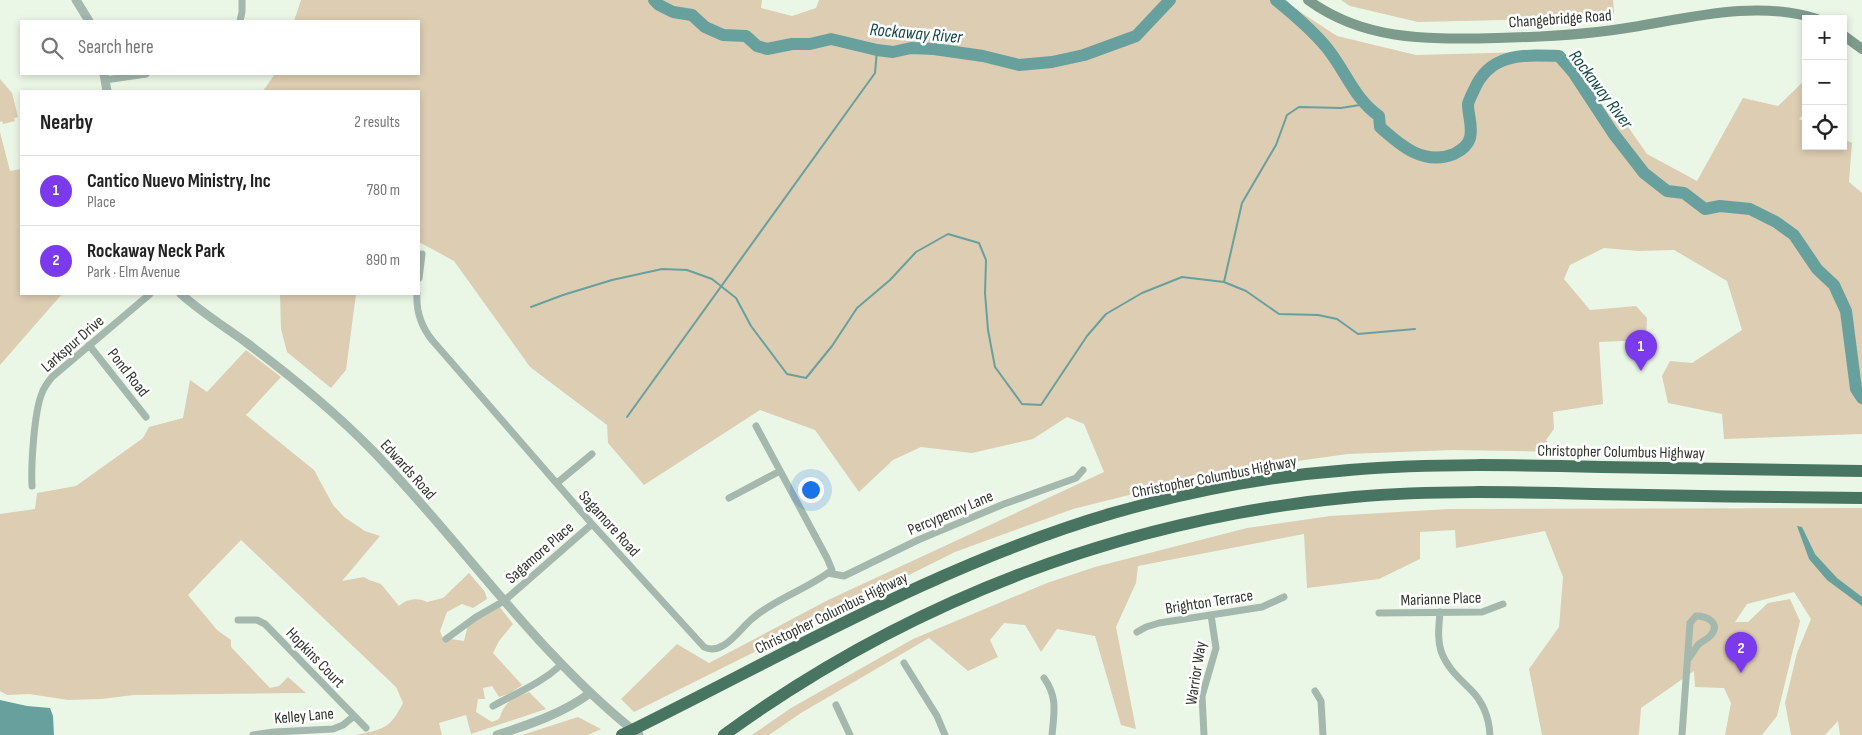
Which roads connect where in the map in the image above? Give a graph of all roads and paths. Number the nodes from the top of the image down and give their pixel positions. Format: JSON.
{"nodes":[{"id":1,"x":76,"y":0,"type":"edge"},
{"id":2,"x":242,"y":0,"type":"edge"},
{"id":3,"x":1308,"y":0,"type":"edge"},
{"id":4,"x":1806,"y":15,"type":"edge"},
{"id":5,"x":88,"y":20,"type":"edge"},
{"id":6,"x":240,"y":20,"type":"edge"},
{"id":7,"x":1847,"y":38,"type":"edge"},
{"id":8,"x":1862,"y":49,"type":"edge"},
{"id":9,"x":132,"y":75,"type":"edge"},
{"id":10,"x":105,"y":77,"type":"edge"},
{"id":11,"x":107,"y":90,"type":"edge"},
{"id":12,"x":422,"y":254,"type":"dead end"},
{"id":13,"x":420,"y":270,"type":"edge"},
{"id":14,"x":149,"y":295,"type":"edge"},
{"id":15,"x":182,"y":295,"type":"edge"},
{"id":16,"x":417,"y":295,"type":"edge"},
{"id":17,"x":89,"y":345,"type":"junction"},
{"id":18,"x":146,"y":417,"type":"dead end"},
{"id":19,"x":756,"y":426,"type":"dead end"},
{"id":20,"x":592,"y":454,"type":"dead end"},
{"id":21,"x":1083,"y":470,"type":"dead end"},
{"id":22,"x":780,"y":471,"type":"junction"},
{"id":23,"x":1862,"y":471,"type":"edge"},
{"id":24,"x":557,"y":483,"type":"junction"},
{"id":25,"x":32,"y":486,"type":"dead end"},
{"id":26,"x":729,"y":498,"type":"dead end"},
{"id":27,"x":1862,"y":498,"type":"edge"},
{"id":28,"x":592,"y":524,"type":"junction"},
{"id":29,"x":828,"y":573,"type":"junction"},
{"id":30,"x":1284,"y":597,"type":"dead end"},
{"id":31,"x":504,"y":601,"type":"junction"},
{"id":32,"x":1504,"y":604,"type":"dead end"},
{"id":33,"x":1440,"y":612,"type":"junction"},
{"id":34,"x":1379,"y":613,"type":"dead end"},
{"id":35,"x":1212,"y":615,"type":"junction"},
{"id":36,"x":238,"y":620,"type":"dead end"},
{"id":37,"x":1137,"y":632,"type":"dead end"},
{"id":38,"x":446,"y":640,"type":"dead end"},
{"id":39,"x":1689,"y":658,"type":"junction"},
{"id":40,"x":904,"y":663,"type":"dead end"},
{"id":41,"x":561,"y":665,"type":"junction"},
{"id":42,"x":1044,"y":678,"type":"dead end"},
{"id":43,"x":1315,"y":691,"type":"dead end"},
{"id":44,"x":590,"y":693,"type":"junction"},
{"id":45,"x":836,"y":705,"type":"dead end"},
{"id":46,"x":493,"y":706,"type":"dead end"},
{"id":47,"x":354,"y":716,"type":"junction"},
{"id":48,"x":366,"y":728,"type":"dead end"},
{"id":49,"x":315,"y":732,"type":"edge"},
{"id":50,"x":324,"y":732,"type":"edge"},
{"id":51,"x":253,"y":735,"type":"edge"},
{"id":52,"x":497,"y":735,"type":"edge"},
{"id":53,"x":622,"y":735,"type":"edge"},
{"id":54,"x":639,"y":735,"type":"edge"},
{"id":55,"x":724,"y":735,"type":"edge"},
{"id":56,"x":850,"y":735,"type":"edge"},
{"id":57,"x":945,"y":735,"type":"edge"},
{"id":58,"x":1052,"y":735,"type":"edge"},
{"id":59,"x":1204,"y":735,"type":"edge"},
{"id":60,"x":1322,"y":735,"type":"edge"},
{"id":61,"x":1490,"y":735,"type":"edge"},
{"id":62,"x":1682,"y":735,"type":"edge"}],
"edges":[{"from":1,"to":5,"type":"street"},
{"from":2,"to":6,"type":"street"},
{"from":3,"to":4,"type":"main road","name":"Changebridge Road"},
{"from":7,"to":8,"type":"main road"},
{"from":9,"to":10,"type":"street"},
{"from":10,"to":11,"type":"street"},
{"from":12,"to":13,"type":"street"},
{"from":14,"to":17,"type":"street","name":"Larkspur Drive"},
{"from":15,"to":31,"type":"street","name":"Edwards Road"},
{"from":16,"to":24,"type":"street","name":"Sagamore Road"},
{"from":17,"to":18,"type":"street","name":"Pond Road"},
{"from":17,"to":25,"type":"street","name":"Larkspur Drive"},
{"from":19,"to":22,"type":"street"},
{"from":20,"to":24,"type":"street"},
{"from":21,"to":29,"type":"street","name":"Percypenny Lane"},
{"from":22,"to":26,"type":"street"},
{"from":22,"to":29,"type":"street"},
{"from":23,"to":53,"type":"highway","name":"Christopher Columbus Highway"},
{"from":24,"to":28,"type":"street","name":"Sagamore Road"},
{"from":27,"to":55,"type":"highway"},
{"from":28,"to":29,"type":"street","name":"Sagamore Road"},
{"from":28,"to":31,"type":"street","name":"Sagamore Place"},
{"from":30,"to":35,"type":"street","name":"Brighton Terrace"},
{"from":31,"to":38,"type":"street","name":"Sagamore Place"},
{"from":31,"to":41,"type":"street","name":"Edwards Road"},
{"from":32,"to":33,"type":"street","name":"Marianne Place"},
{"from":33,"to":34,"type":"street","name":"Marianne Place"},
{"from":33,"to":61,"type":"street"},
{"from":35,"to":37,"type":"street","name":"Brighton Terrace"},
{"from":35,"to":59,"type":"street","name":"Warrior Way"},
{"from":36,"to":47,"type":"street","name":"Hopkins Court"},
{"from":39,"to":39,"type":"street"},
{"from":39,"to":62,"type":"street"},
{"from":40,"to":57,"type":"street"},
{"from":41,"to":44,"type":"street","name":"Edwards Road"},
{"from":41,"to":46,"type":"street"},
{"from":42,"to":58,"type":"street"},
{"from":43,"to":60,"type":"street"},
{"from":44,"to":52,"type":"street"},
{"from":44,"to":54,"type":"street","name":"Edwards Road"},
{"from":45,"to":56,"type":"street"},
{"from":47,"to":48,"type":"street","name":"Hopkins Court"},
{"from":47,"to":50,"type":"street","name":"Kelley Lane"},
{"from":49,"to":50,"type":"street","name":"Kelley Lane"},
{"from":49,"to":51,"type":"street","name":"Kelley Lane"}]}
